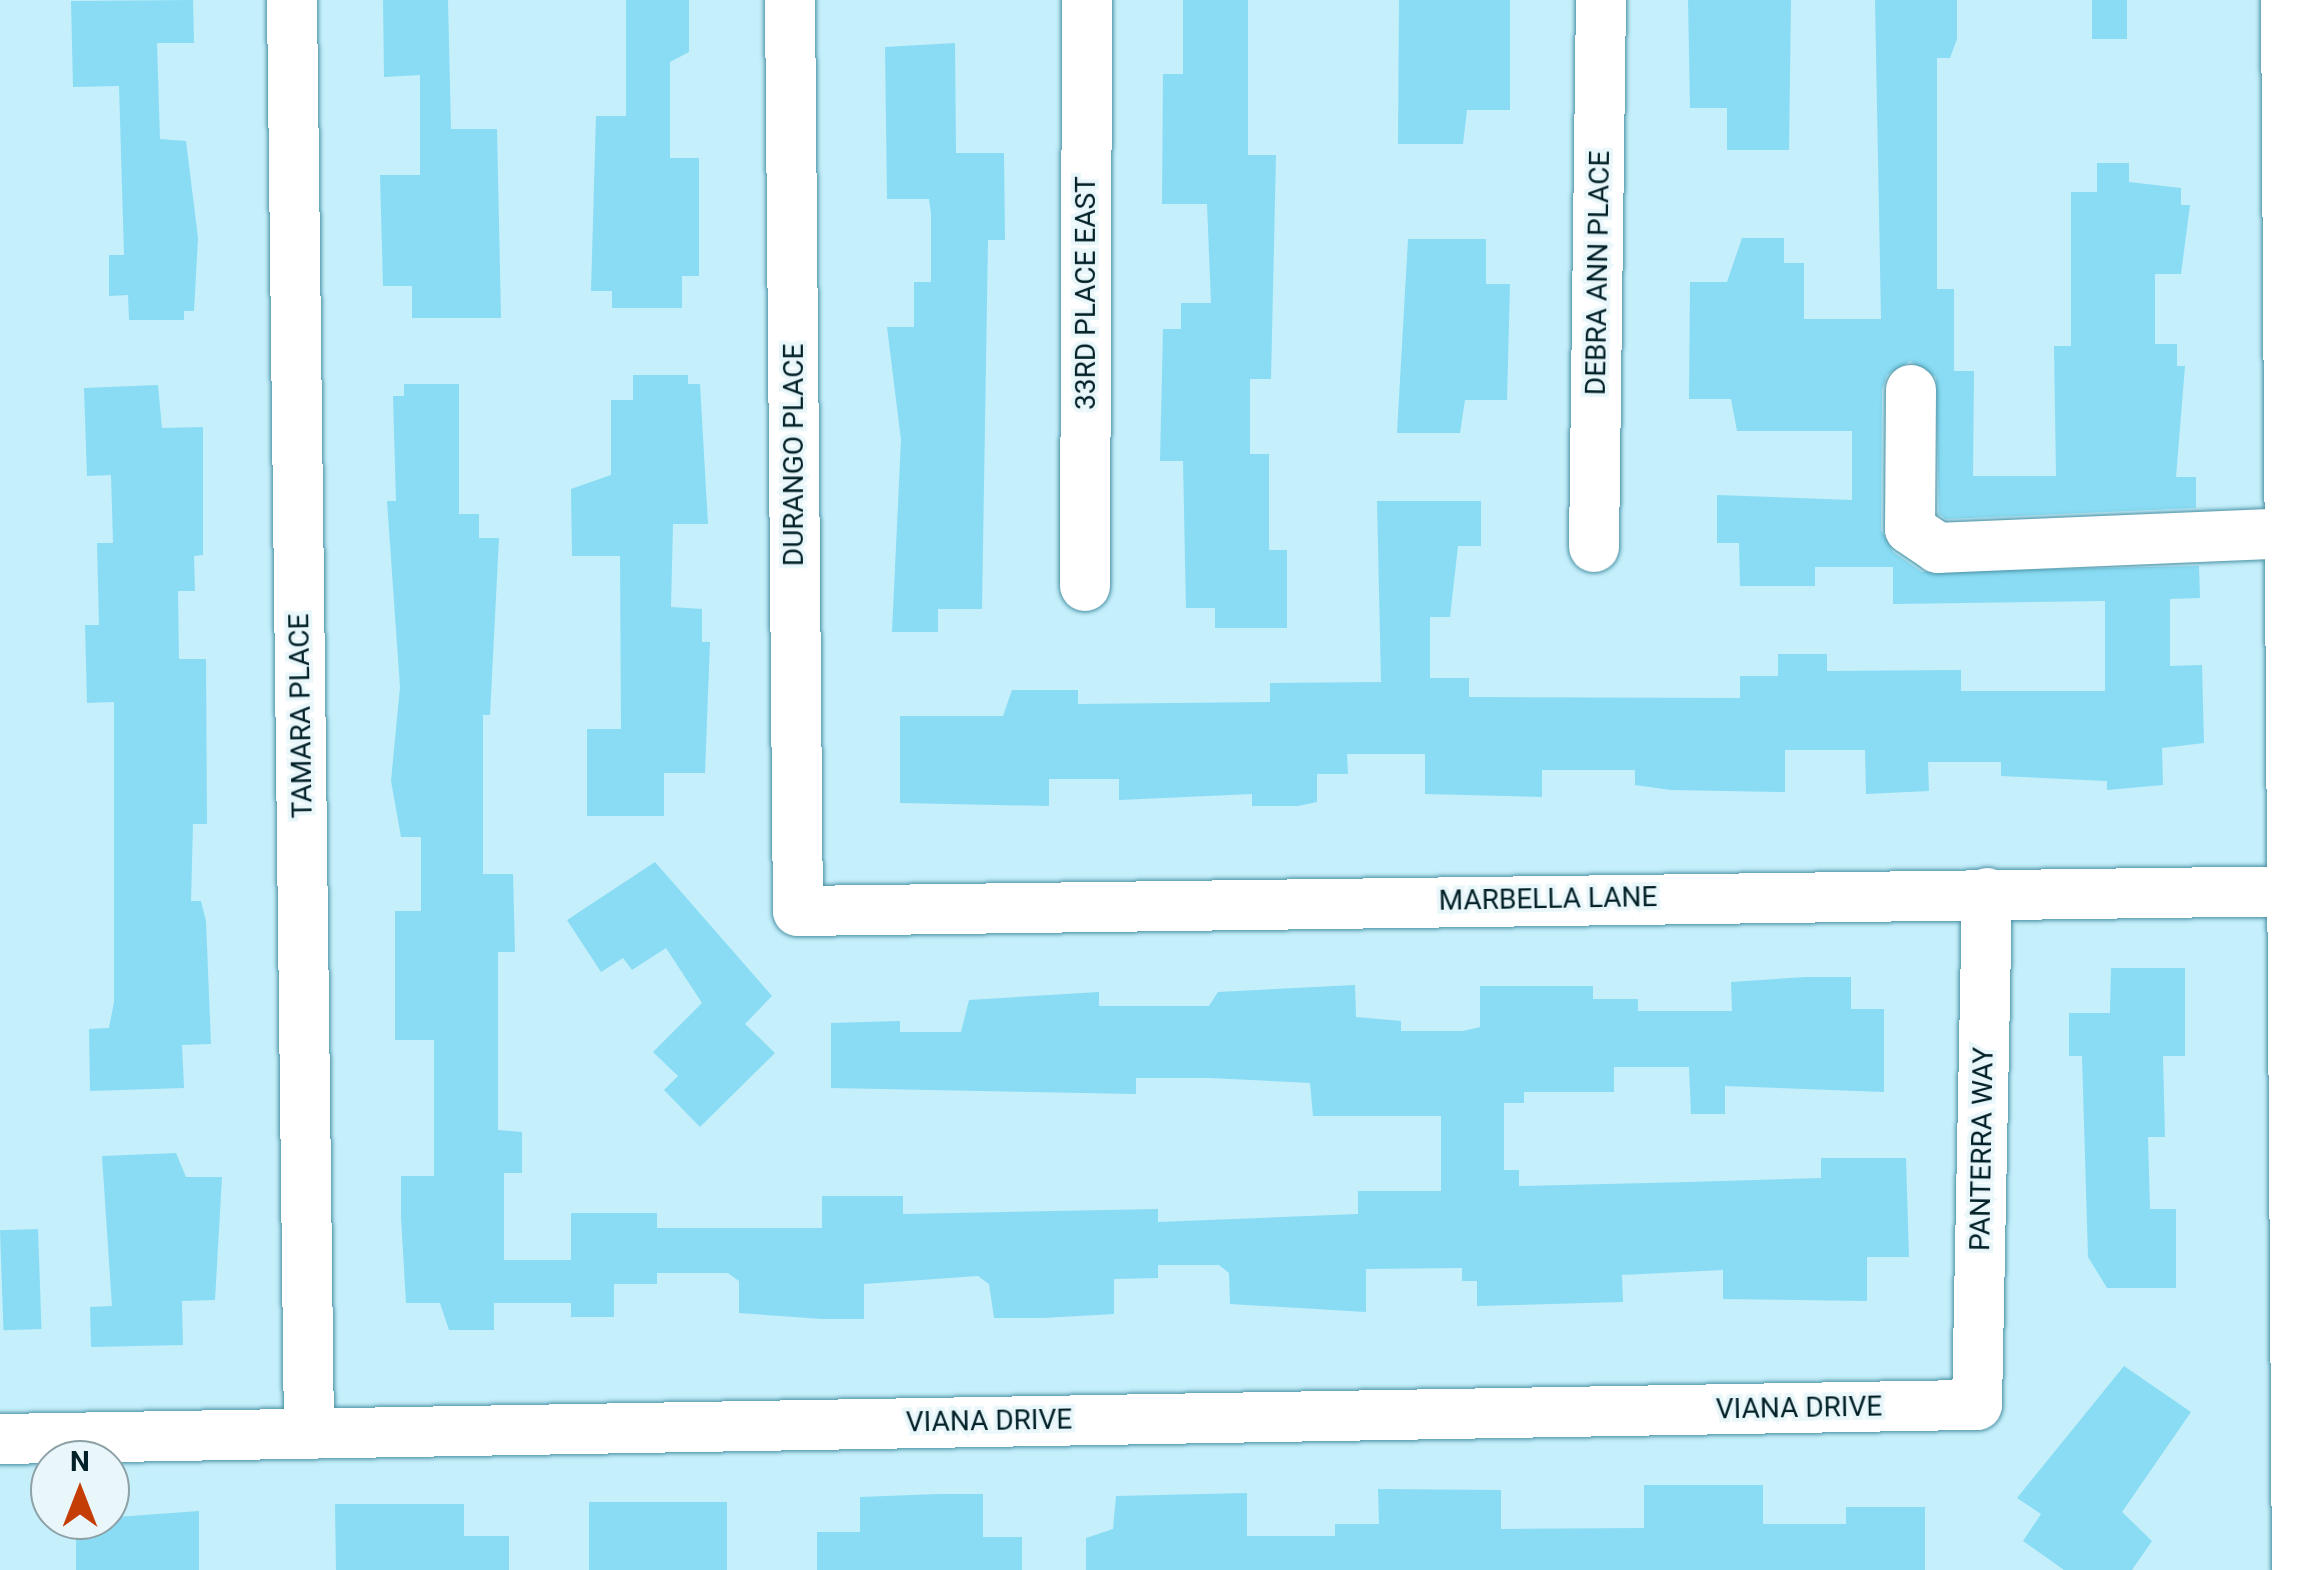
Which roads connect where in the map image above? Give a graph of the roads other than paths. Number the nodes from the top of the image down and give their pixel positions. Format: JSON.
{"nodes":[{"id":1,"x":292,"y":0,"type":"edge"},
{"id":2,"x":790,"y":0,"type":"edge"},
{"id":3,"x":1088,"y":0,"type":"edge"},
{"id":4,"x":1601,"y":0,"type":"edge"},
{"id":5,"x":2286,"y":0,"type":"edge"},
{"id":6,"x":1911,"y":390,"type":"dead end"},
{"id":7,"x":2293,"y":533,"type":"junction"},
{"id":8,"x":1594,"y":547,"type":"dead end"},
{"id":9,"x":1085,"y":586,"type":"dead end"},
{"id":10,"x":2298,"y":891,"type":"junction"},
{"id":11,"x":1987,"y":892,"type":"junction"},
{"id":12,"x":798,"y":911,"type":"joint"},
{"id":13,"x":1977,"y":1405,"type":"joint"},
{"id":14,"x":309,"y":1433,"type":"junction"},
{"id":15,"x":0,"y":1439,"type":"edge"},
{"id":16,"x":2296,"y":1570,"type":"edge"}],
"edges":[{"from":1,"to":14,"type":"street","name":"TAMARA PLACE"},
{"from":2,"to":12,"type":"street","name":"DURANGO PLACE"},
{"from":3,"to":9,"type":"street","name":"33RD PLACE EAST"},
{"from":4,"to":8,"type":"street","name":"DEBRA ANN PLACE"},
{"from":5,"to":7,"type":"street"},
{"from":6,"to":7,"type":"street"},
{"from":7,"to":10,"type":"street"},
{"from":10,"to":11,"type":"street","name":"MARBELLA LANE"},
{"from":10,"to":16,"type":"street"},
{"from":11,"to":12,"type":"street","name":"MARBELLA LANE"},
{"from":11,"to":13,"type":"street","name":"PANTERRA WAY"},
{"from":13,"to":14,"type":"street","name":"VIANA DRIVE"},
{"from":14,"to":15,"type":"street","name":"VIANA DRIVE"}]}
